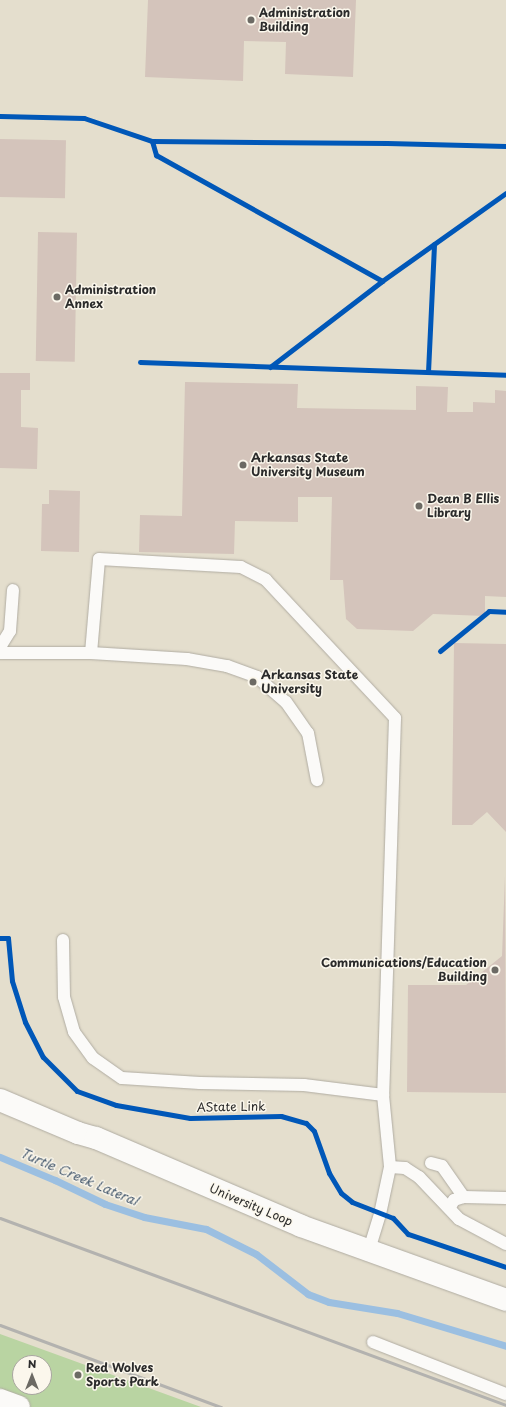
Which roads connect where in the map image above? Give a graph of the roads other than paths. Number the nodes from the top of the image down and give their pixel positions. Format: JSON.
{"nodes":[{"id":1,"x":13,"y":590,"type":"dead end"},
{"id":2,"x":0,"y":647,"type":"edge"},
{"id":3,"x":0,"y":653,"type":"edge"},
{"id":4,"x":91,"y":653,"type":"junction"},
{"id":5,"x":317,"y":780,"type":"dead end"},
{"id":6,"x":62,"y":940,"type":"dead end"},
{"id":7,"x":384,"y":1095,"type":"junction"},
{"id":8,"x":0,"y":1100,"type":"edge"},
{"id":9,"x":431,"y":1163,"type":"dead end"},
{"id":10,"x":390,"y":1167,"type":"junction"},
{"id":11,"x":464,"y":1197,"type":"junction"},
{"id":12,"x":506,"y":1198,"type":"edge"},
{"id":13,"x":450,"y":1207,"type":"junction"},
{"id":14,"x":506,"y":1244,"type":"edge"},
{"id":15,"x":369,"y":1250,"type":"junction"},
{"id":16,"x":506,"y":1300,"type":"edge"},
{"id":17,"x":373,"y":1342,"type":"dead end"},
{"id":18,"x":506,"y":1394,"type":"edge"},
{"id":19,"x":0,"y":1400,"type":"edge"},
{"id":20,"x":19,"y":1407,"type":"edge"}],
"edges":[{"from":1,"to":2,"type":"lane"},
{"from":3,"to":4,"type":"lane"},
{"from":4,"to":5,"type":"lane"},
{"from":4,"to":7,"type":"lane"},
{"from":6,"to":7,"type":"lane"},
{"from":7,"to":10,"type":"lane"},
{"from":8,"to":15,"type":"street","name":"University Loop"},
{"from":9,"to":11,"type":"lane"},
{"from":10,"to":13,"type":"lane"},
{"from":10,"to":15,"type":"lane"},
{"from":11,"to":12,"type":"lane"},
{"from":11,"to":13,"type":"lane"},
{"from":13,"to":14,"type":"lane"},
{"from":15,"to":16,"type":"street","name":"University Loop"},
{"from":17,"to":18,"type":"lane"},
{"from":19,"to":20,"type":"street"}]}
